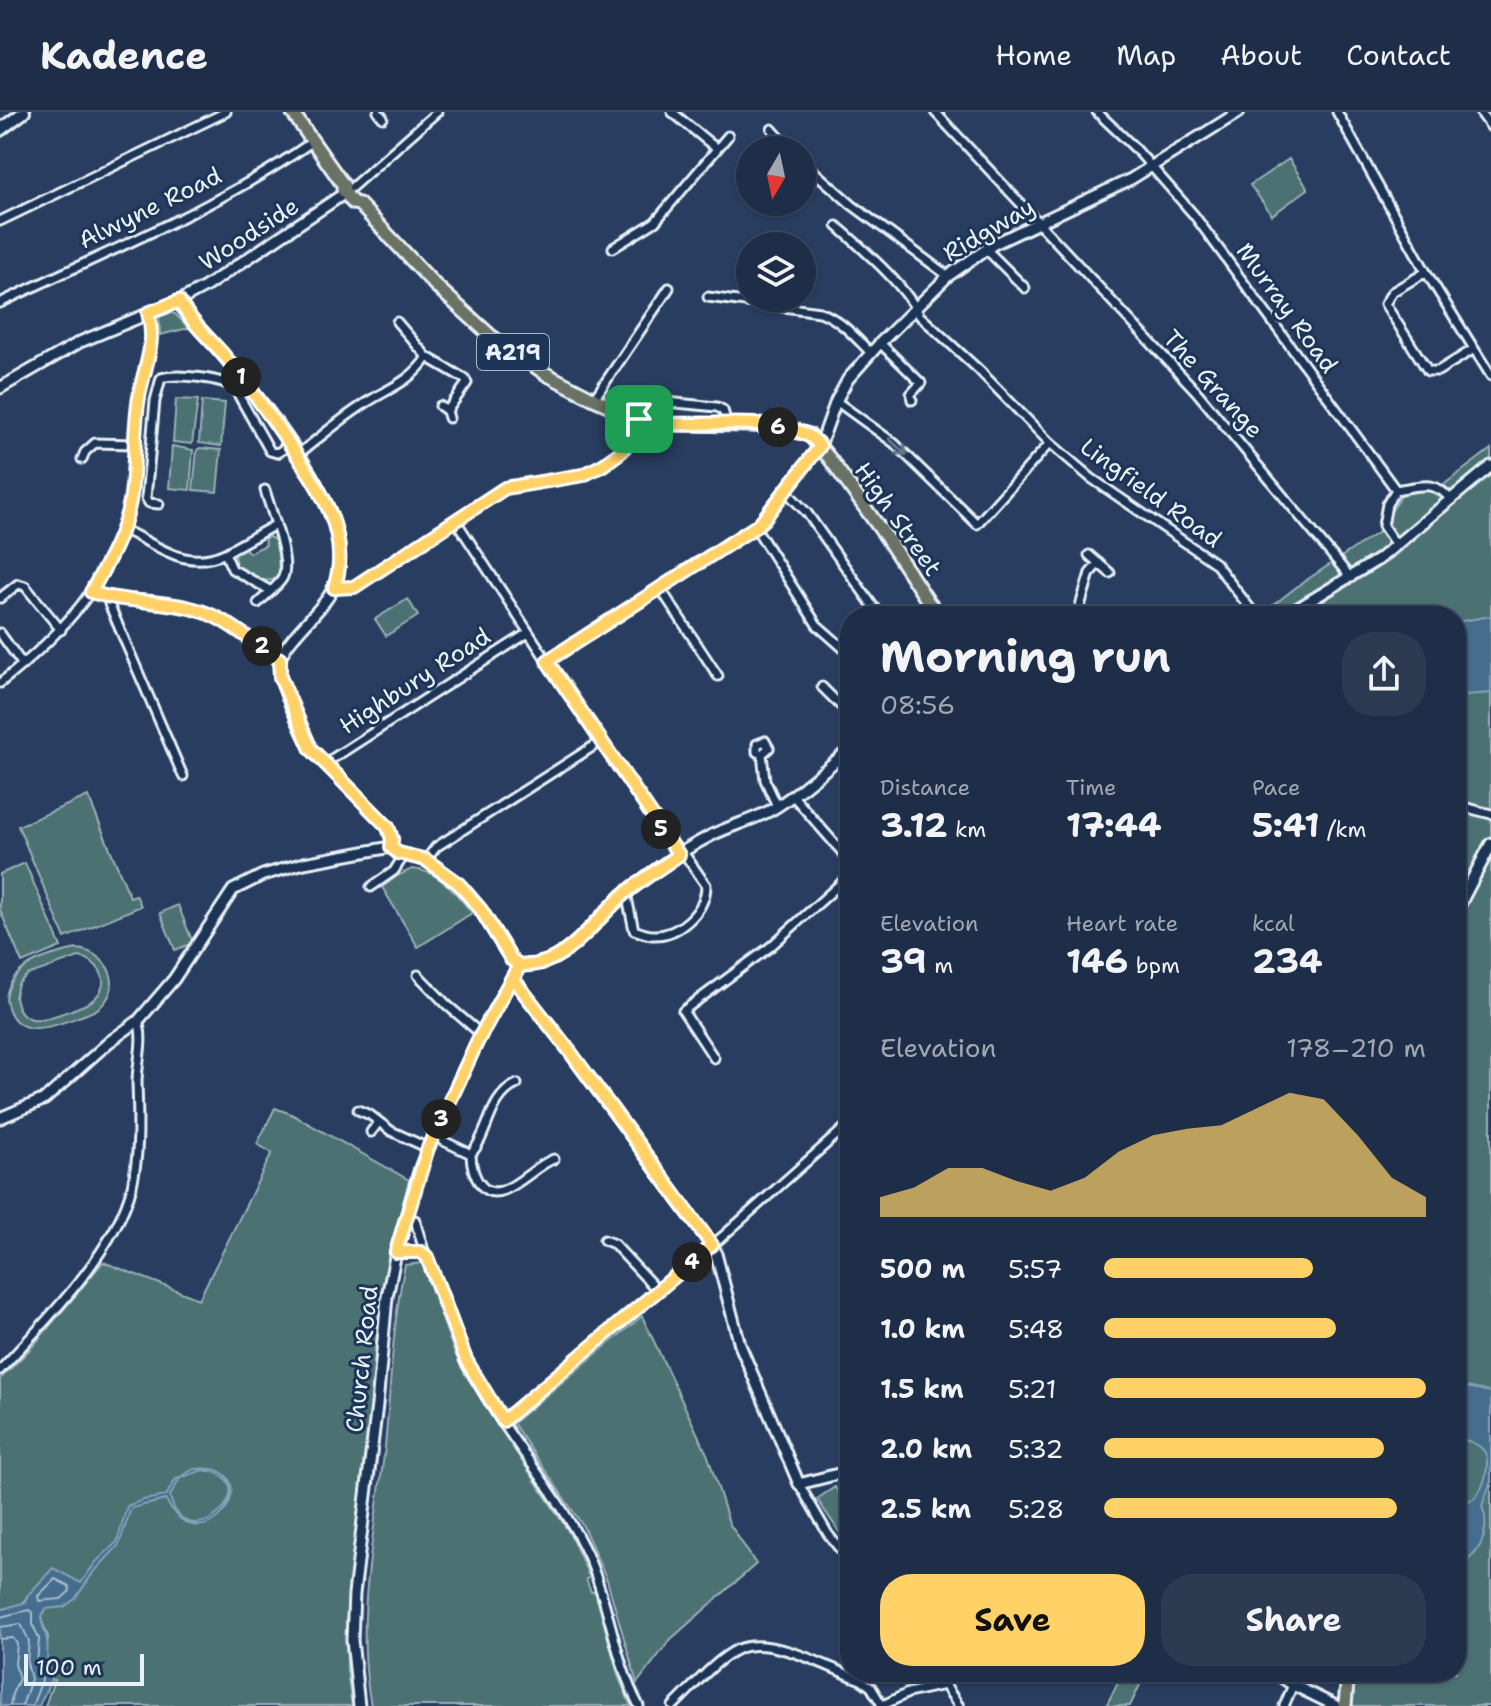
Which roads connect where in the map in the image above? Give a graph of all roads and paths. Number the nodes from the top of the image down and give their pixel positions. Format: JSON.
{"nodes":[{"id":1,"x":24,"y":112,"type":"edge"},
{"id":2,"x":226,"y":112,"type":"edge"},
{"id":3,"x":292,"y":112,"type":"edge"},
{"id":4,"x":437,"y":112,"type":"edge"},
{"id":5,"x":672,"y":112,"type":"edge"},
{"id":6,"x":935,"y":112,"type":"edge"},
{"id":7,"x":1097,"y":112,"type":"edge"},
{"id":8,"x":1337,"y":112,"type":"edge"},
{"id":9,"x":1480,"y":112,"type":"edge"},
{"id":10,"x":1236,"y":113,"type":"edge"},
{"id":11,"x":1491,"y":127,"type":"edge"},
{"id":12,"x":772,"y":129,"type":"dead end"},
{"id":13,"x":0,"y":130,"type":"edge"},
{"id":14,"x":728,"y":136,"type":"dead end"},
{"id":15,"x":778,"y":136,"type":"edge"},
{"id":16,"x":313,"y":141,"type":"junction"},
{"id":17,"x":717,"y":149,"type":"junction"},
{"id":18,"x":1152,"y":166,"type":"junction"},
{"id":19,"x":816,"y":173,"type":"edge"},
{"id":20,"x":347,"y":189,"type":"junction"},
{"id":21,"x":0,"y":221,"type":"edge"},
{"id":22,"x":1036,"y":223,"type":"junction"},
{"id":23,"x":837,"y":226,"type":"dead end"},
{"id":24,"x":613,"y":248,"type":"dead end"},
{"id":25,"x":986,"y":249,"type":"junction"},
{"id":26,"x":1426,"y":272,"type":"junction"},
{"id":27,"x":948,"y":276,"type":"junction"},
{"id":28,"x":669,"y":288,"type":"dead end"},
{"id":29,"x":1025,"y":288,"type":"dead end"},
{"id":30,"x":1376,"y":294,"type":"dead end"},
{"id":31,"x":708,"y":297,"type":"dead end"},
{"id":32,"x":1387,"y":298,"type":"junction"},
{"id":33,"x":179,"y":301,"type":"junction"},
{"id":34,"x":0,"y":303,"type":"edge"},
{"id":35,"x":915,"y":307,"type":"junction"},
{"id":36,"x":148,"y":313,"type":"junction"},
{"id":37,"x":397,"y":322,"type":"dead end"},
{"id":38,"x":880,"y":343,"type":"junction"},
{"id":39,"x":1474,"y":349,"type":"junction"},
{"id":40,"x":871,"y":353,"type":"junction"},
{"id":41,"x":427,"y":357,"type":"junction"},
{"id":42,"x":1491,"y":376,"type":"edge"},
{"id":43,"x":0,"y":388,"type":"edge"},
{"id":44,"x":594,"y":399,"type":"junction"},
{"id":45,"x":912,"y":400,"type":"dead end"},
{"id":46,"x":836,"y":401,"type":"junction"},
{"id":47,"x":660,"y":408,"type":"dead end"},
{"id":48,"x":445,"y":412,"type":"dead end"},
{"id":49,"x":639,"y":419,"type":"junction"},
{"id":50,"x":727,"y":424,"type":"junction"},
{"id":51,"x":1050,"y":443,"type":"junction"},
{"id":52,"x":134,"y":444,"type":"junction"},
{"id":53,"x":290,"y":445,"type":"junction"},
{"id":54,"x":820,"y":446,"type":"junction"},
{"id":55,"x":297,"y":455,"type":"junction"},
{"id":56,"x":82,"y":459,"type":"dead end"},
{"id":57,"x":1491,"y":466,"type":"edge"},
{"id":58,"x":265,"y":490,"type":"dead end"},
{"id":59,"x":1396,"y":490,"type":"junction"},
{"id":60,"x":786,"y":491,"type":"junction"},
{"id":61,"x":1451,"y":500,"type":"junction"},
{"id":62,"x":159,"y":504,"type":"dead end"},
{"id":63,"x":456,"y":521,"type":"junction"},
{"id":64,"x":275,"y":525,"type":"junction"},
{"id":65,"x":755,"y":527,"type":"junction"},
{"id":66,"x":122,"y":529,"type":"junction"},
{"id":67,"x":1396,"y":545,"type":"junction"},
{"id":68,"x":225,"y":553,"type":"junction"},
{"id":69,"x":1089,"y":555,"type":"dead end"},
{"id":70,"x":1099,"y":563,"type":"junction"},
{"id":71,"x":1110,"y":573,"type":"dead end"},
{"id":72,"x":1351,"y":578,"type":"junction"},
{"id":73,"x":334,"y":588,"type":"junction"},
{"id":74,"x":660,"y":588,"type":"junction"},
{"id":75,"x":271,"y":591,"type":"junction"},
{"id":76,"x":91,"y":592,"type":"junction"},
{"id":77,"x":109,"y":597,"type":"junction"},
{"id":78,"x":0,"y":598,"type":"edge"},
{"id":79,"x":258,"y":603,"type":"dead end"},
{"id":80,"x":873,"y":606,"type":"edge"},
{"id":81,"x":932,"y":606,"type":"edge"},
{"id":82,"x":1080,"y":606,"type":"edge"},
{"id":83,"x":1248,"y":606,"type":"edge"},
{"id":84,"x":1302,"y":606,"type":"edge"},
{"id":85,"x":61,"y":630,"type":"junction"},
{"id":86,"x":0,"y":633,"type":"edge"},
{"id":87,"x":528,"y":633,"type":"junction"},
{"id":88,"x":840,"y":645,"type":"edge"},
{"id":89,"x":280,"y":659,"type":"junction"},
{"id":90,"x":547,"y":661,"type":"junction"},
{"id":91,"x":23,"y":665,"type":"junction"},
{"id":92,"x":718,"y":676,"type":"dead end"},
{"id":93,"x":0,"y":683,"type":"edge"},
{"id":94,"x":822,"y":687,"type":"dead end"},
{"id":95,"x":840,"y":705,"type":"edge"},
{"id":96,"x":600,"y":742,"type":"junction"},
{"id":97,"x":762,"y":754,"type":"dead end"},
{"id":98,"x":840,"y":757,"type":"edge"},
{"id":99,"x":324,"y":764,"type":"junction"},
{"id":100,"x":183,"y":776,"type":"dead end"},
{"id":101,"x":793,"y":796,"type":"junction"},
{"id":102,"x":777,"y":806,"type":"junction"},
{"id":103,"x":1466,"y":808,"type":"edge"},
{"id":104,"x":1491,"y":814,"type":"edge"},
{"id":105,"x":1491,"y":844,"type":"edge"},
{"id":106,"x":391,"y":847,"type":"junction"},
{"id":107,"x":840,"y":850,"type":"edge"},
{"id":108,"x":681,"y":854,"type":"junction"},
{"id":109,"x":404,"y":855,"type":"junction"},
{"id":110,"x":426,"y":860,"type":"junction"},
{"id":111,"x":840,"y":884,"type":"edge"},
{"id":112,"x":371,"y":887,"type":"dead end"},
{"id":113,"x":1466,"y":892,"type":"edge"},
{"id":114,"x":626,"y":893,"type":"junction"},
{"id":115,"x":519,"y":965,"type":"junction"},
{"id":116,"x":418,"y":975,"type":"dead end"},
{"id":117,"x":514,"y":980,"type":"junction"},
{"id":118,"x":138,"y":1021,"type":"junction"},
{"id":119,"x":481,"y":1034,"type":"junction"},
{"id":120,"x":714,"y":1058,"type":"dead end"},
{"id":121,"x":505,"y":1078,"type":"dead end"},
{"id":122,"x":358,"y":1110,"type":"dead end"},
{"id":123,"x":0,"y":1118,"type":"edge"},
{"id":124,"x":378,"y":1123,"type":"junction"},
{"id":125,"x":371,"y":1132,"type":"dead end"},
{"id":126,"x":840,"y":1132,"type":"edge"},
{"id":127,"x":433,"y":1136,"type":"junction"},
{"id":128,"x":428,"y":1148,"type":"junction"},
{"id":129,"x":542,"y":1150,"type":"dead end"},
{"id":130,"x":471,"y":1154,"type":"junction"},
{"id":131,"x":415,"y":1220,"type":"dead end"},
{"id":132,"x":604,"y":1240,"type":"dead end"},
{"id":133,"x":712,"y":1245,"type":"junction"},
{"id":134,"x":396,"y":1252,"type":"junction"},
{"id":135,"x":425,"y":1254,"type":"junction"},
{"id":136,"x":658,"y":1291,"type":"junction"},
{"id":137,"x":0,"y":1370,"type":"edge"},
{"id":138,"x":503,"y":1421,"type":"junction"},
{"id":139,"x":840,"y":1474,"type":"edge"},
{"id":140,"x":799,"y":1484,"type":"junction"},
{"id":141,"x":840,"y":1549,"type":"edge"},
{"id":142,"x":840,"y":1672,"type":"edge"},
{"id":143,"x":864,"y":1682,"type":"edge"},
{"id":144,"x":942,"y":1682,"type":"edge"},
{"id":145,"x":1289,"y":1682,"type":"edge"},
{"id":146,"x":1347,"y":1682,"type":"edge"},
{"id":147,"x":944,"y":1685,"type":"junction"},
{"id":148,"x":1293,"y":1685,"type":"junction"},
{"id":149,"x":892,"y":1703,"type":"edge"},
{"id":150,"x":359,"y":1706,"type":"edge"},
{"id":151,"x":639,"y":1706,"type":"edge"},
{"id":152,"x":673,"y":1706,"type":"edge"},
{"id":153,"x":881,"y":1706,"type":"edge"},
{"id":154,"x":959,"y":1706,"type":"edge"},
{"id":155,"x":1284,"y":1706,"type":"edge"},
{"id":156,"x":1336,"y":1706,"type":"edge"},
{"id":157,"x":1345,"y":1706,"type":"edge"}],
"edges":[{"from":1,"to":13,"type":"main road"},
{"from":2,"to":21,"type":"street"},
{"from":3,"to":16,"type":"main road","number":"A219"},
{"from":4,"to":20,"type":"street"},
{"from":5,"to":17,"type":"street"},
{"from":6,"to":22,"type":"street","name":"The Grange"},
{"from":7,"to":18,"type":"street","name":"Murray Road"},
{"from":8,"to":26,"type":"street"},
{"from":9,"to":11,"type":"street"},
{"from":10,"to":18,"type":"street","name":"Ridgway"},
{"from":12,"to":15,"type":"street"},
{"from":14,"to":17,"type":"street"},
{"from":16,"to":20,"type":"main road","number":"A219"},
{"from":16,"to":34,"type":"street","name":"Alwyne Road"},
{"from":17,"to":24,"type":"street"},
{"from":18,"to":22,"type":"street","name":"Ridgway"},
{"from":18,"to":59,"type":"street","name":"Murray Road"},
{"from":19,"to":27,"type":"street"},
{"from":20,"to":33,"type":"street","name":"Woodside"},
{"from":20,"to":44,"type":"main road","number":"A219"},
{"from":22,"to":25,"type":"street","name":"Ridgway"},
{"from":22,"to":72,"type":"street","name":"The Grange"},
{"from":23,"to":35,"type":"street","name":"Lingfield Road"},
{"from":25,"to":27,"type":"street","name":"Ridgway"},
{"from":25,"to":29,"type":"street"},
{"from":26,"to":32,"type":"street"},
{"from":26,"to":39,"type":"street"},
{"from":27,"to":35,"type":"street","name":"Ridgway"},
{"from":28,"to":44,"type":"street"},
{"from":30,"to":32,"type":"street"},
{"from":31,"to":40,"type":"street"},
{"from":32,"to":39,"type":"street"},
{"from":33,"to":36,"type":"street","name":"Woodside"},
{"from":33,"to":53,"type":"street"},
{"from":35,"to":38,"type":"street","name":"Ridgway"},
{"from":35,"to":51,"type":"street","name":"Lingfield Road"},
{"from":36,"to":43,"type":"street","name":"Woodside"},
{"from":36,"to":52,"type":"street"},
{"from":37,"to":41,"type":"street"},
{"from":38,"to":40,"type":"street","name":"Ridgway"},
{"from":38,"to":45,"type":"street"},
{"from":39,"to":42,"type":"street"},
{"from":40,"to":46,"type":"street","name":"Ridgway"},
{"from":41,"to":48,"type":"street"},
{"from":41,"to":55,"type":"street"},
{"from":44,"to":49,"type":"main road","number":"A219"},
{"from":46,"to":51,"type":"street","one_way":true},
{"from":46,"to":54,"type":"street","name":"Ridgway"},
{"from":47,"to":50,"type":"street"},
{"from":49,"to":50,"type":"main road","number":"A219"},
{"from":49,"to":63,"type":"street"},
{"from":50,"to":54,"type":"main road","number":"A219"},
{"from":51,"to":83,"type":"street","name":"Lingfield Road"},
{"from":52,"to":56,"type":"street"},
{"from":52,"to":66,"type":"street"},
{"from":53,"to":55,"type":"street"},
{"from":53,"to":62,"type":"street"},
{"from":54,"to":60,"type":"street"},
{"from":54,"to":81,"type":"main road","name":"High Street","number":"A219"},
{"from":55,"to":73,"type":"street"},
{"from":57,"to":61,"type":"street"},
{"from":58,"to":64,"type":"street"},
{"from":59,"to":61,"type":"street"},
{"from":59,"to":67,"type":"street"},
{"from":60,"to":65,"type":"street"},
{"from":60,"to":80,"type":"street"},
{"from":61,"to":67,"type":"street"},
{"from":63,"to":73,"type":"street"},
{"from":63,"to":87,"type":"street"},
{"from":64,"to":68,"type":"street"},
{"from":64,"to":75,"type":"street"},
{"from":65,"to":74,"type":"street"},
{"from":65,"to":88,"type":"street"},
{"from":66,"to":68,"type":"street"},
{"from":66,"to":76,"type":"street"},
{"from":67,"to":72,"type":"street"},
{"from":68,"to":75,"type":"street"},
{"from":69,"to":70,"type":"street"},
{"from":70,"to":71,"type":"street"},
{"from":70,"to":82,"type":"street"},
{"from":72,"to":84,"type":"street"},
{"from":73,"to":89,"type":"street"},
{"from":74,"to":90,"type":"street"},
{"from":74,"to":92,"type":"street"},
{"from":75,"to":79,"type":"street"},
{"from":76,"to":77,"type":"street"},
{"from":76,"to":85,"type":"street"},
{"from":77,"to":89,"type":"street"},
{"from":77,"to":100,"type":"street"},
{"from":78,"to":85,"type":"street"},
{"from":85,"to":91,"type":"street"},
{"from":86,"to":91,"type":"street"},
{"from":87,"to":90,"type":"street"},
{"from":87,"to":99,"type":"street","name":"Highbury Road"},
{"from":89,"to":99,"type":"street"},
{"from":90,"to":96,"type":"street"},
{"from":91,"to":93,"type":"street"},
{"from":94,"to":95,"type":"street"},
{"from":96,"to":108,"type":"street"},
{"from":96,"to":110,"type":"street"},
{"from":97,"to":102,"type":"street"},
{"from":98,"to":101,"type":"street"},
{"from":99,"to":106,"type":"street"},
{"from":101,"to":102,"type":"street"},
{"from":101,"to":107,"type":"street"},
{"from":102,"to":108,"type":"street"},
{"from":103,"to":104,"type":"street"},
{"from":105,"to":113,"type":"main road"},
{"from":106,"to":109,"type":"street"},
{"from":106,"to":118,"type":"street"},
{"from":108,"to":114,"type":"street"},
{"from":108,"to":114,"type":"street"},
{"from":109,"to":110,"type":"street"},
{"from":109,"to":112,"type":"street"},
{"from":110,"to":115,"type":"street"},
{"from":111,"to":120,"type":"street"},
{"from":114,"to":115,"type":"street"},
{"from":115,"to":117,"type":"street","name":"Church Road"},
{"from":116,"to":119,"type":"street"},
{"from":117,"to":119,"type":"street","name":"Church Road"},
{"from":117,"to":133,"type":"street"},
{"from":118,"to":123,"type":"street"},
{"from":118,"to":137,"type":"street"},
{"from":119,"to":127,"type":"street","name":"Church Road"},
{"from":121,"to":130,"type":"street"},
{"from":122,"to":124,"type":"street"},
{"from":124,"to":125,"type":"street"},
{"from":124,"to":128,"type":"street"},
{"from":126,"to":133,"type":"street"},
{"from":127,"to":128,"type":"street","name":"Church Road"},
{"from":127,"to":130,"type":"street"},
{"from":128,"to":134,"type":"street","name":"Church Road"},
{"from":129,"to":130,"type":"street"},
{"from":131,"to":135,"type":"street"},
{"from":132,"to":136,"type":"street"},
{"from":133,"to":136,"type":"street"},
{"from":133,"to":140,"type":"street"},
{"from":134,"to":135,"type":"street"},
{"from":134,"to":150,"type":"street","name":"Church Road"},
{"from":135,"to":138,"type":"street"},
{"from":136,"to":138,"type":"street"},
{"from":138,"to":151,"type":"street"},
{"from":139,"to":140,"type":"street"},
{"from":140,"to":141,"type":"street"},
{"from":142,"to":152,"type":"street"},
{"from":143,"to":153,"type":"street"},
{"from":144,"to":147,"type":"street"},
{"from":145,"to":148,"type":"street"},
{"from":146,"to":157,"type":"main road"},
{"from":147,"to":149,"type":"street"},
{"from":147,"to":154,"type":"street"},
{"from":148,"to":155,"type":"street"},
{"from":148,"to":156,"type":"street"},
{"from":149,"to":153,"type":"street"}]}
